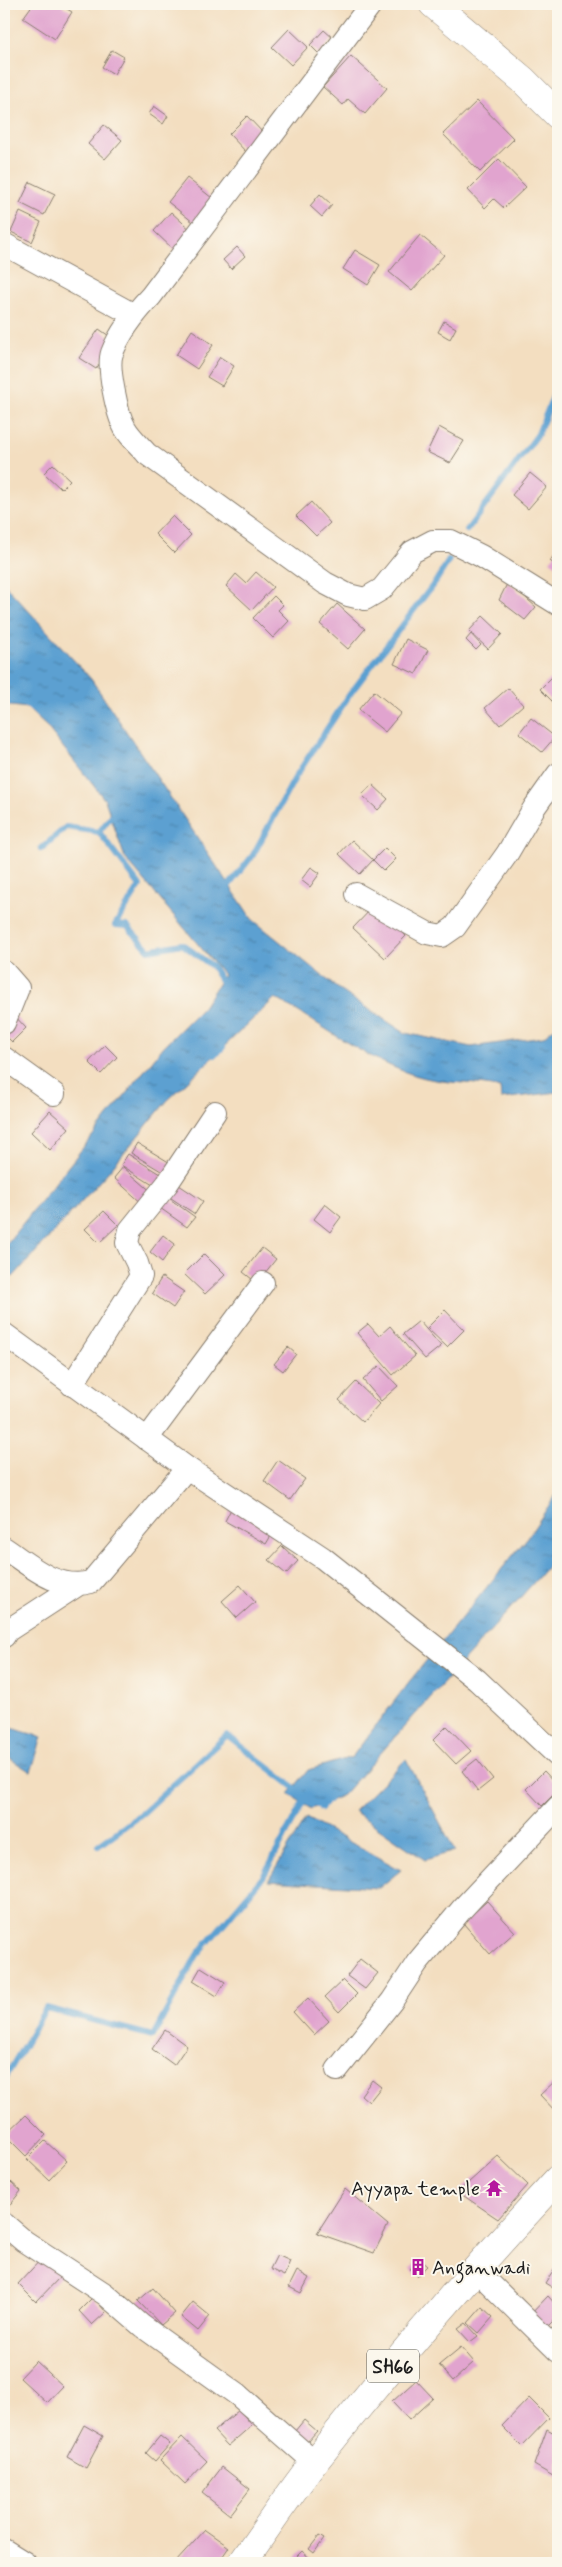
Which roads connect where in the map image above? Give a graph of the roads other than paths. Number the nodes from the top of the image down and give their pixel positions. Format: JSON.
{"nodes":[{"id":1,"x":371,"y":4,"type":"edge"},
{"id":2,"x":433,"y":4,"type":"edge"},
{"id":3,"x":558,"y":115,"type":"edge"},
{"id":4,"x":4,"y":244,"type":"edge"},
{"id":5,"x":134,"y":315,"type":"junction"},
{"id":6,"x":558,"y":604,"type":"edge"},
{"id":7,"x":558,"y":774,"type":"edge"},
{"id":8,"x":356,"y":894,"type":"dead end"},
{"id":9,"x":4,"y":972,"type":"edge"},
{"id":10,"x":4,"y":1023,"type":"edge"},
{"id":11,"x":4,"y":1058,"type":"edge"},
{"id":12,"x":54,"y":1094,"type":"dead end"},
{"id":13,"x":215,"y":1112,"type":"dead end"},
{"id":14,"x":263,"y":1284,"type":"dead end"},
{"id":15,"x":4,"y":1334,"type":"edge"},
{"id":16,"x":72,"y":1385,"type":"junction"},
{"id":17,"x":147,"y":1439,"type":"junction"},
{"id":18,"x":187,"y":1468,"type":"junction"},
{"id":19,"x":4,"y":1548,"type":"edge"},
{"id":20,"x":76,"y":1586,"type":"junction"},
{"id":21,"x":4,"y":1636,"type":"edge"},
{"id":22,"x":558,"y":1756,"type":"edge"},
{"id":23,"x":558,"y":1807,"type":"edge"},
{"id":24,"x":337,"y":2070,"type":"dead end"},
{"id":25,"x":558,"y":2179,"type":"edge"},
{"id":26,"x":4,"y":2224,"type":"edge"},
{"id":27,"x":475,"y":2270,"type":"junction"},
{"id":28,"x":558,"y":2351,"type":"edge"},
{"id":29,"x":314,"y":2462,"type":"junction"},
{"id":30,"x":4,"y":2550,"type":"edge"},
{"id":31,"x":26,"y":2563,"type":"edge"},
{"id":32,"x":242,"y":2563,"type":"edge"}],
"edges":[{"from":1,"to":5,"type":"street"},
{"from":2,"to":3,"type":"main road"},
{"from":4,"to":5,"type":"street"},
{"from":5,"to":6,"type":"street"},
{"from":7,"to":8,"type":"street"},
{"from":9,"to":10,"type":"street"},
{"from":11,"to":12,"type":"street"},
{"from":13,"to":16,"type":"street"},
{"from":14,"to":17,"type":"street"},
{"from":15,"to":16,"type":"street"},
{"from":16,"to":17,"type":"street"},
{"from":17,"to":18,"type":"street"},
{"from":18,"to":20,"type":"street"},
{"from":18,"to":22,"type":"street"},
{"from":19,"to":20,"type":"street"},
{"from":20,"to":21,"type":"street"},
{"from":23,"to":24,"type":"street"},
{"from":25,"to":27,"type":"main road","number":"SH66"},
{"from":26,"to":29,"type":"street"},
{"from":27,"to":28,"type":"street"},
{"from":27,"to":29,"type":"main road","number":"SH66"},
{"from":29,"to":32,"type":"main road","number":"SH66"},
{"from":30,"to":31,"type":"street"}]}
